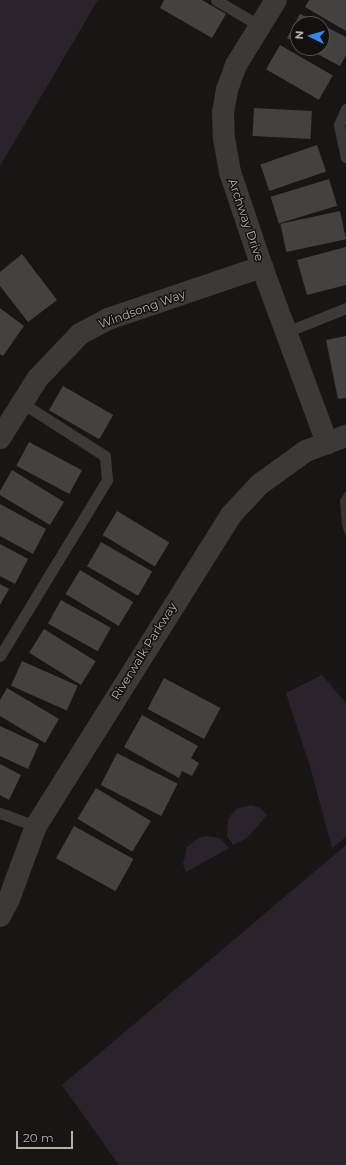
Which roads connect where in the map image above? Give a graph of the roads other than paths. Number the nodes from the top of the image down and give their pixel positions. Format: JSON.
{"nodes":[{"id":1,"x":216,"y":0,"type":"edge"},
{"id":2,"x":276,"y":0,"type":"edge"},
{"id":3,"x":260,"y":26,"type":"junction"},
{"id":4,"x":346,"y":109,"type":"edge"},
{"id":5,"x":346,"y":157,"type":"edge"},
{"id":6,"x":262,"y":267,"type":"junction"},
{"id":7,"x":346,"y":308,"type":"edge"},
{"id":8,"x":286,"y":332,"type":"junction"},
{"id":9,"x":22,"y":403,"type":"junction"},
{"id":10,"x":0,"y":438,"type":"edge"},
{"id":11,"x":336,"y":439,"type":"edge"},
{"id":12,"x":0,"y":656,"type":"edge"},
{"id":13,"x":0,"y":813,"type":"edge"},
{"id":14,"x":36,"y":826,"type":"junction"},
{"id":15,"x":0,"y":916,"type":"edge"}],
"edges":[{"from":1,"to":3,"type":"lane"},
{"from":2,"to":3,"type":"street","name":"Archway Drive"},
{"from":3,"to":6,"type":"street","name":"Archway Drive"},
{"from":4,"to":5,"type":"lane"},
{"from":6,"to":8,"type":"street","name":"Archway Drive"},
{"from":6,"to":9,"type":"street","name":"Windsong Way"},
{"from":7,"to":8,"type":"lane"},
{"from":8,"to":11,"type":"street","name":"Archway Drive"},
{"from":9,"to":10,"type":"street","name":"Windsong Way"},
{"from":9,"to":12,"type":"lane"},
{"from":11,"to":14,"type":"street","name":"Riverwalk Parkway"},
{"from":13,"to":14,"type":"lane"},
{"from":14,"to":15,"type":"street","name":"Riverwalk Parkway"}]}
